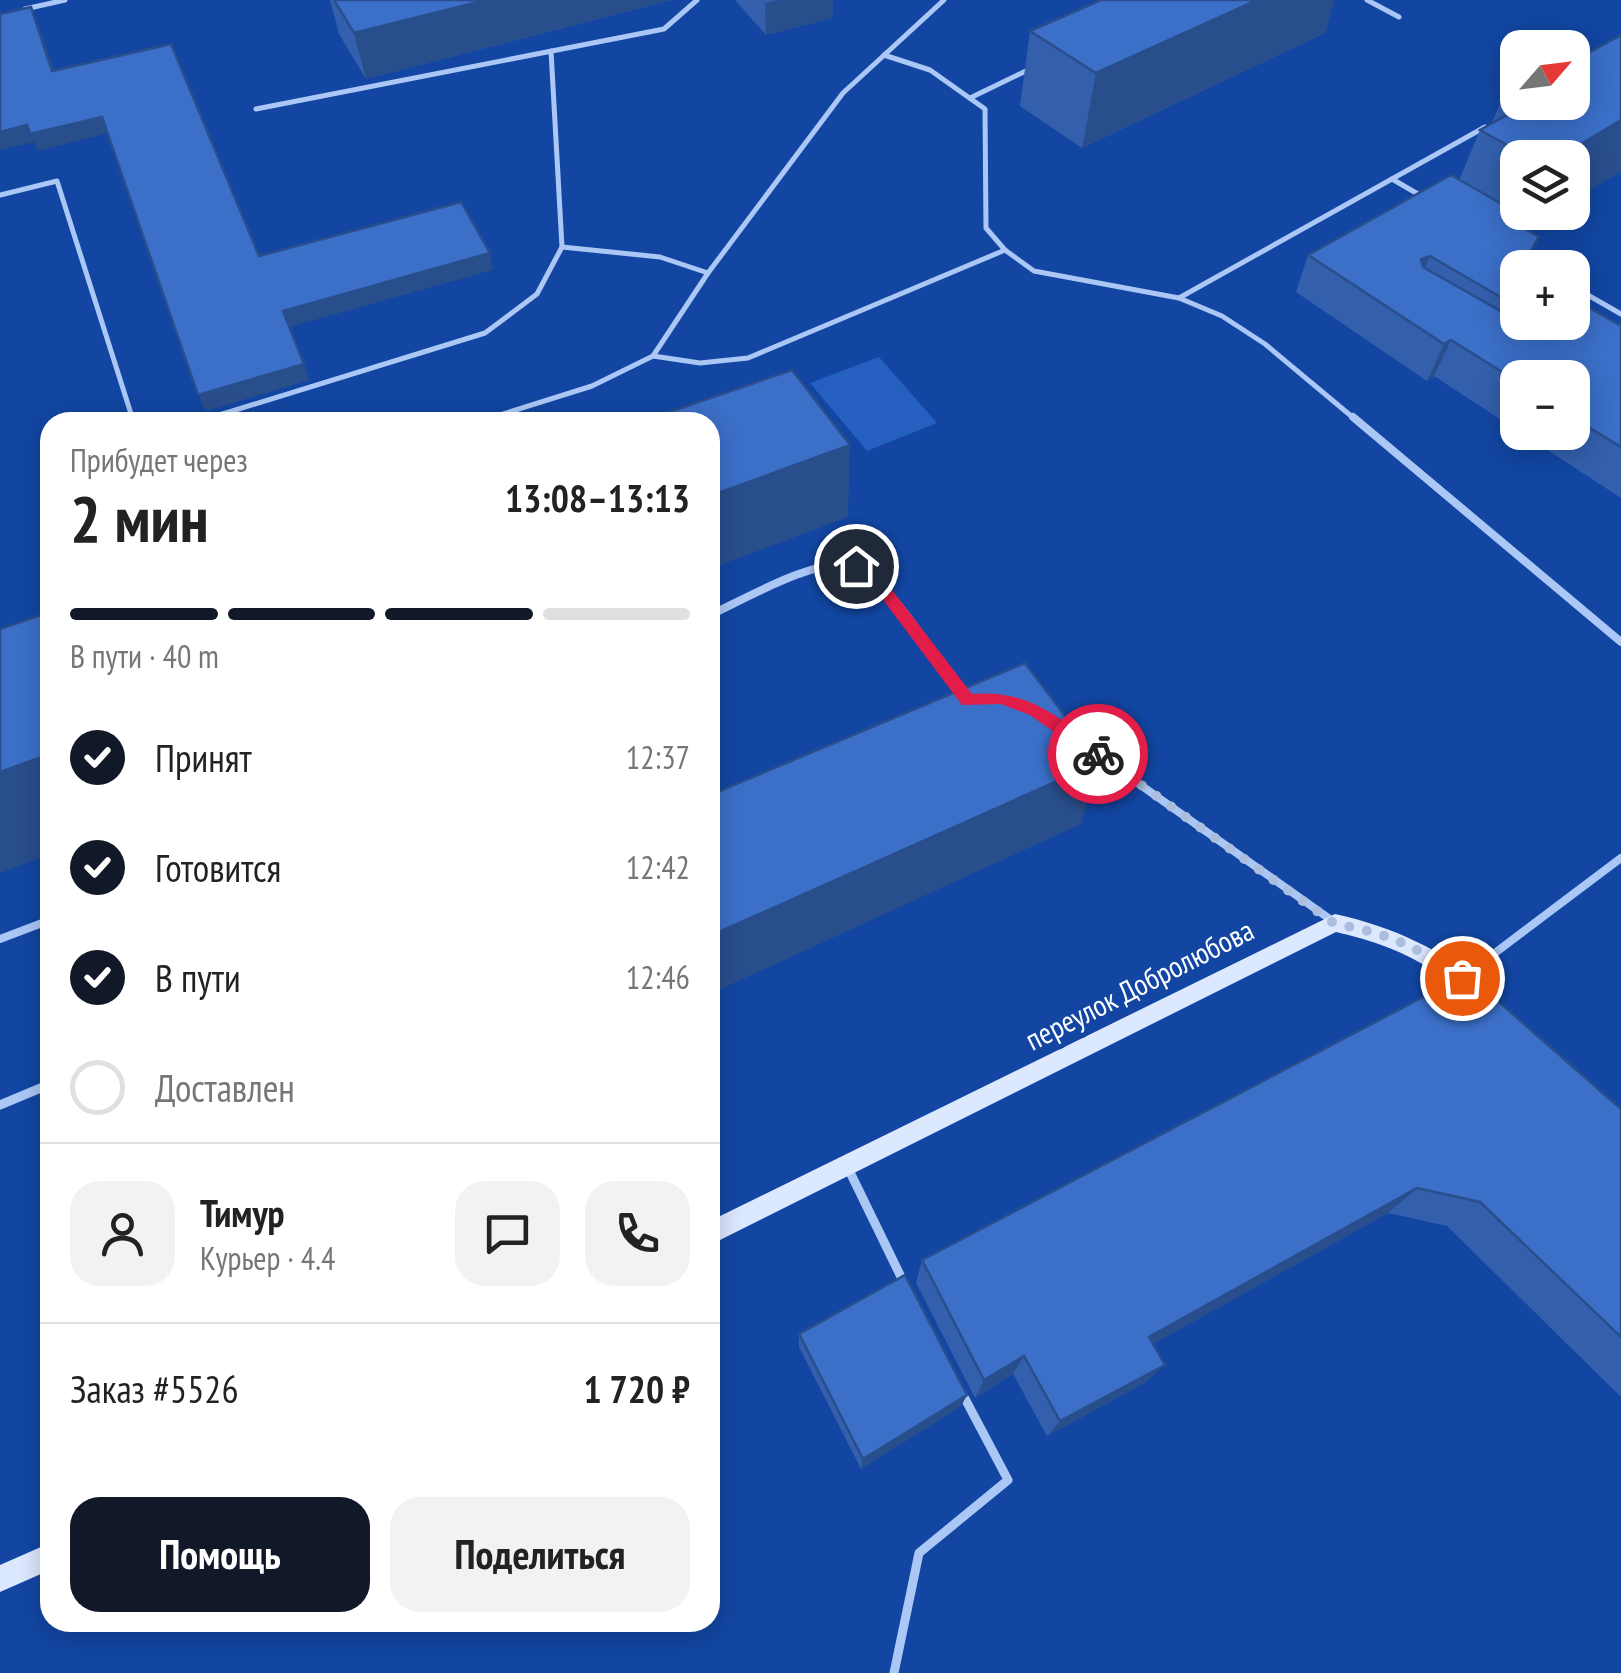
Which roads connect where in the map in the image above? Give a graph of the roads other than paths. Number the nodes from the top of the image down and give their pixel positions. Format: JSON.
{"nodes":[{"id":1,"x":65,"y":0,"type":"edge"},
{"id":2,"x":697,"y":0,"type":"edge"},
{"id":3,"x":944,"y":0,"type":"edge"},
{"id":4,"x":1366,"y":0,"type":"edge"},
{"id":5,"x":16,"y":11,"type":"edge"},
{"id":6,"x":1399,"y":17,"type":"dead end"},
{"id":7,"x":551,"y":51,"type":"junction"},
{"id":8,"x":884,"y":55,"type":"junction"},
{"id":9,"x":1040,"y":64,"type":"edge"},
{"id":10,"x":970,"y":98,"type":"junction"},
{"id":11,"x":256,"y":110,"type":"dead end"},
{"id":12,"x":1499,"y":119,"type":"edge"},
{"id":13,"x":1392,"y":179,"type":"junction"},
{"id":14,"x":0,"y":195,"type":"edge"},
{"id":15,"x":1425,"y":199,"type":"edge"},
{"id":16,"x":562,"y":247,"type":"junction"},
{"id":17,"x":1508,"y":248,"type":"edge"},
{"id":18,"x":1005,"y":250,"type":"junction"},
{"id":19,"x":1511,"y":250,"type":"edge"},
{"id":20,"x":708,"y":272,"type":"junction"},
{"id":21,"x":1590,"y":296,"type":"edge"},
{"id":22,"x":1179,"y":298,"type":"junction"},
{"id":23,"x":1621,"y":314,"type":"edge"},
{"id":24,"x":653,"y":356,"type":"junction"},
{"id":25,"x":131,"y":412,"type":"edge"},
{"id":26,"x":228,"y":412,"type":"edge"},
{"id":27,"x":510,"y":412,"type":"edge"},
{"id":28,"x":720,"y":611,"type":"edge"},
{"id":29,"x":1621,"y":642,"type":"edge"},
{"id":30,"x":949,"y":708,"type":"edge"},
{"id":31,"x":1082,"y":744,"type":"edge"},
{"id":32,"x":1621,"y":858,"type":"edge"},
{"id":33,"x":40,"y":924,"type":"edge"},
{"id":34,"x":1335,"y":924,"type":"junction"},
{"id":35,"x":0,"y":939,"type":"edge"},
{"id":36,"x":1462,"y":978,"type":"junction"},
{"id":37,"x":1505,"y":1016,"type":"edge"},
{"id":38,"x":40,"y":1089,"type":"edge"},
{"id":39,"x":0,"y":1105,"type":"edge"},
{"id":40,"x":847,"y":1166,"type":"junction"},
{"id":41,"x":720,"y":1228,"type":"edge"},
{"id":42,"x":906,"y":1287,"type":"edge"},
{"id":43,"x":952,"y":1375,"type":"edge"},
{"id":44,"x":40,"y":1561,"type":"edge"},
{"id":45,"x":0,"y":1579,"type":"edge"},
{"id":46,"x":894,"y":1673,"type":"edge"}],
"edges":[{"from":1,"to":5,"type":"lane"},
{"from":2,"to":7,"type":"lane"},
{"from":3,"to":8,"type":"lane"},
{"from":4,"to":6,"type":"lane"},
{"from":7,"to":11,"type":"lane"},
{"from":7,"to":16,"type":"lane"},
{"from":8,"to":10,"type":"lane"},
{"from":8,"to":20,"type":"lane"},
{"from":9,"to":10,"type":"lane"},
{"from":10,"to":18,"type":"lane"},
{"from":12,"to":13,"type":"lane"},
{"from":13,"to":15,"type":"lane"},
{"from":13,"to":22,"type":"lane"},
{"from":14,"to":25,"type":"lane"},
{"from":16,"to":20,"type":"lane"},
{"from":16,"to":26,"type":"lane"},
{"from":17,"to":19,"type":"lane"},
{"from":18,"to":22,"type":"lane"},
{"from":18,"to":24,"type":"lane"},
{"from":20,"to":24,"type":"lane"},
{"from":21,"to":23,"type":"lane"},
{"from":22,"to":29,"type":"lane"},
{"from":24,"to":27,"type":"lane"},
{"from":28,"to":30,"type":"lane"},
{"from":31,"to":34,"type":"lane"},
{"from":32,"to":36,"type":"lane"},
{"from":33,"to":35,"type":"lane"},
{"from":34,"to":36,"type":"street"},
{"from":34,"to":40,"type":"street","name":"переулок Добролюбова"},
{"from":36,"to":37,"type":"street"},
{"from":38,"to":39,"type":"lane"},
{"from":40,"to":41,"type":"street","name":"переулок Добролюбова"},
{"from":40,"to":42,"type":"lane"},
{"from":43,"to":46,"type":"lane"},
{"from":44,"to":45,"type":"street"}]}
